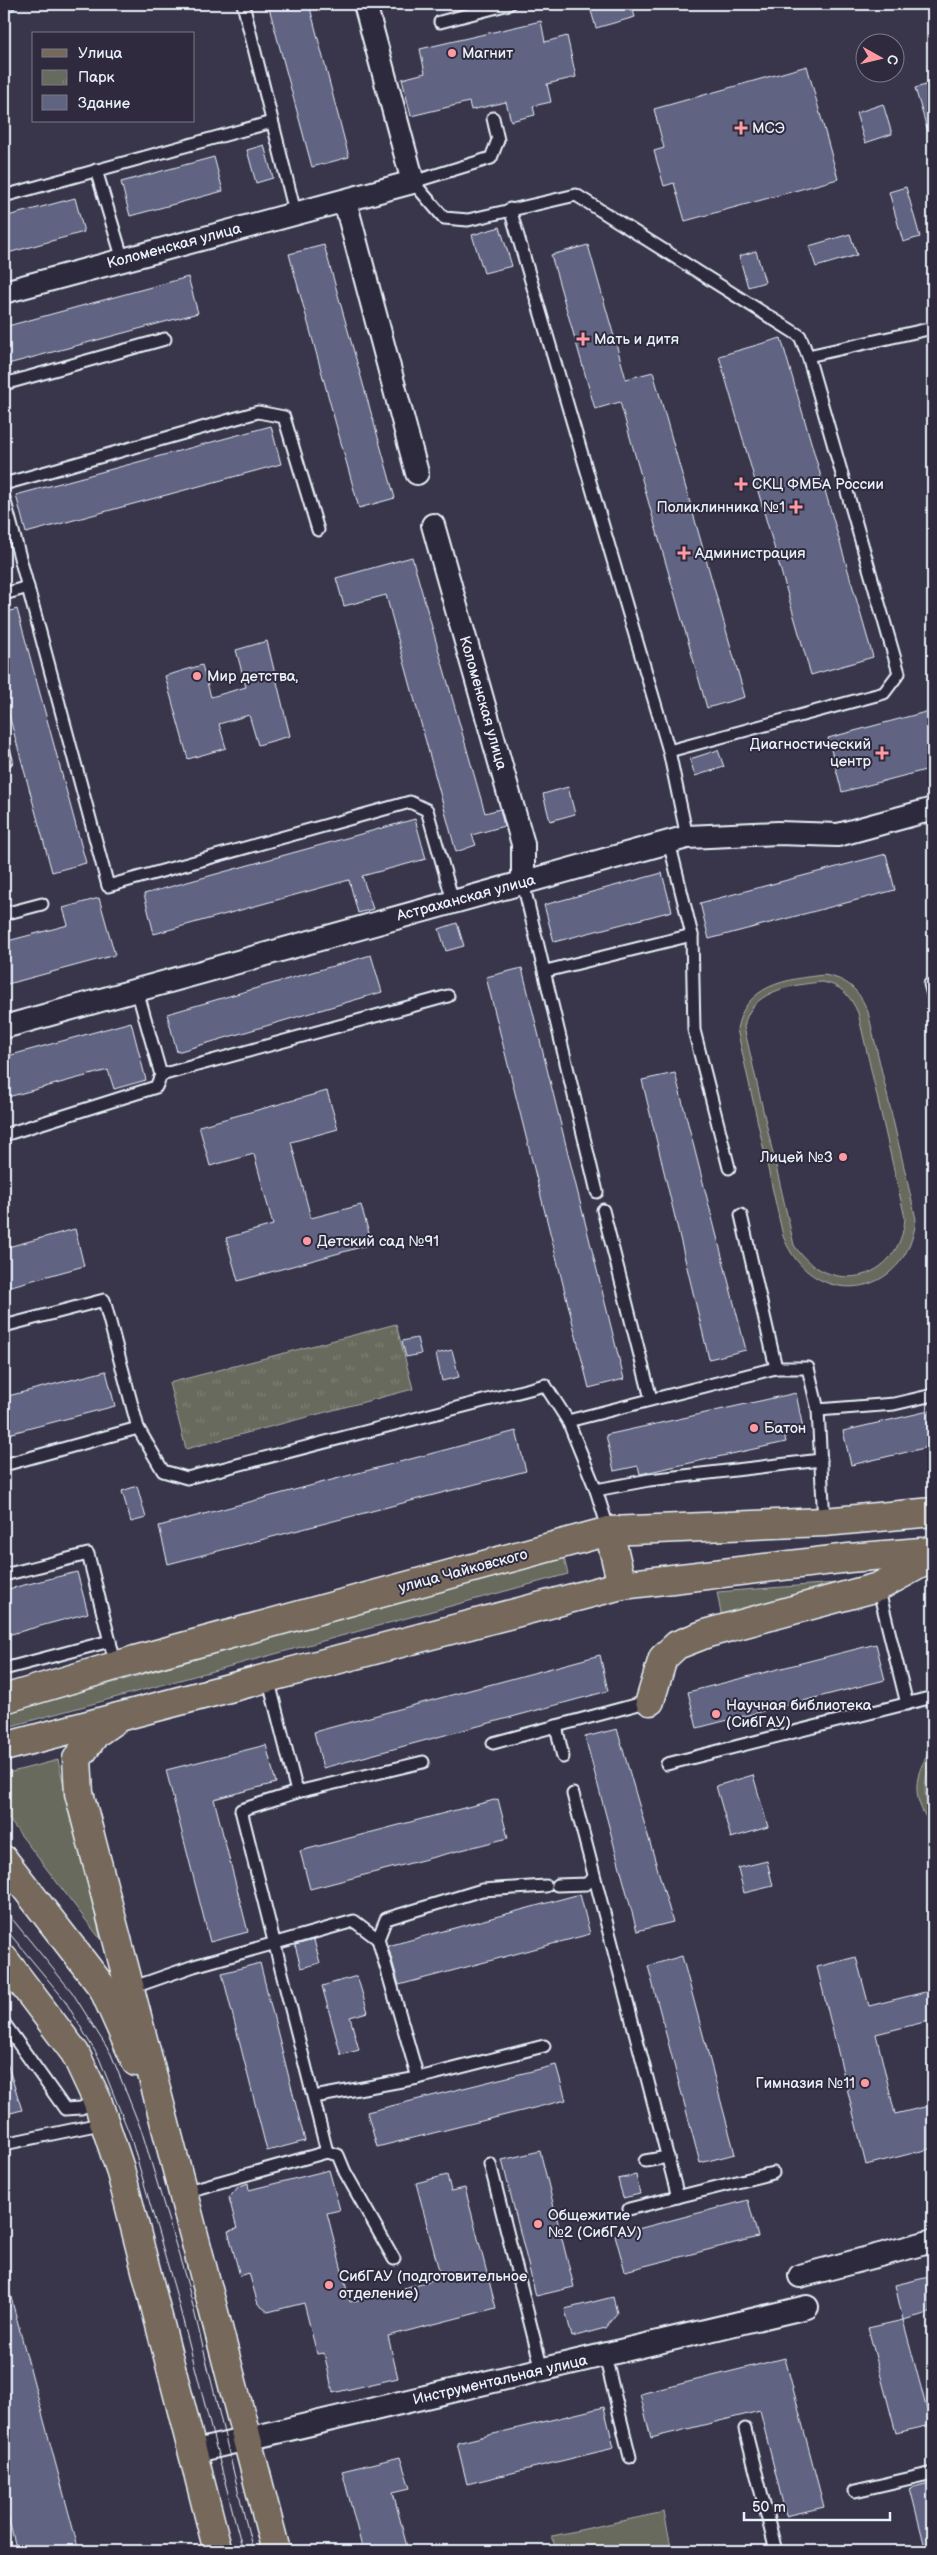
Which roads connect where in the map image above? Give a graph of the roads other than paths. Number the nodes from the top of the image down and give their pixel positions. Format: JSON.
{"nodes":[{"id":1,"x":9,"y":4,"type":"edge"},
{"id":2,"x":243,"y":4,"type":"edge"},
{"id":3,"x":366,"y":4,"type":"edge"},
{"id":4,"x":510,"y":4,"type":"edge"},
{"id":5,"x":4,"y":5,"type":"edge"},
{"id":6,"x":440,"y":22,"type":"dead end"},
{"id":7,"x":493,"y":118,"type":"dead end"},
{"id":8,"x":272,"y":122,"type":"junction"},
{"id":9,"x":96,"y":170,"type":"junction"},
{"id":10,"x":413,"y":182,"type":"junction"},
{"id":11,"x":4,"y":196,"type":"edge"},
{"id":12,"x":345,"y":201,"type":"junction"},
{"id":13,"x":510,"y":209,"type":"junction"},
{"id":14,"x":295,"y":212,"type":"junction"},
{"id":15,"x":123,"y":260,"type":"junction"},
{"id":16,"x":4,"y":292,"type":"edge"},
{"id":17,"x":933,"y":328,"type":"edge"},
{"id":18,"x":165,"y":339,"type":"dead end"},
{"id":19,"x":808,"y":356,"type":"junction"},
{"id":20,"x":4,"y":384,"type":"edge"},
{"id":21,"x":416,"y":474,"type":"dead end"},
{"id":22,"x":4,"y":484,"type":"edge"},
{"id":23,"x":4,"y":498,"type":"edge"},
{"id":24,"x":432,"y":525,"type":"dead end"},
{"id":25,"x":318,"y":530,"type":"dead end"},
{"id":26,"x":28,"y":588,"type":"junction"},
{"id":27,"x":4,"y":594,"type":"edge"},
{"id":28,"x":669,"y":751,"type":"junction"},
{"id":29,"x":4,"y":752,"type":"edge"},
{"id":30,"x":4,"y":761,"type":"edge"},
{"id":31,"x":933,"y":809,"type":"edge"},
{"id":32,"x":678,"y":839,"type":"junction"},
{"id":33,"x":524,"y":883,"type":"junction"},
{"id":34,"x":453,"y":901,"type":"junction"},
{"id":35,"x":42,"y":904,"type":"dead end"},
{"id":36,"x":4,"y":914,"type":"edge"},
{"id":37,"x":692,"y":935,"type":"junction"},
{"id":38,"x":546,"y":971,"type":"junction"},
{"id":39,"x":137,"y":990,"type":"junction"},
{"id":40,"x":448,"y":996,"type":"dead end"},
{"id":41,"x":4,"y":1027,"type":"edge"},
{"id":42,"x":161,"y":1075,"type":"junction"},
{"id":43,"x":4,"y":1135,"type":"edge"},
{"id":44,"x":729,"y":1168,"type":"dead end"},
{"id":45,"x":597,"y":1192,"type":"dead end"},
{"id":46,"x":603,"y":1210,"type":"dead end"},
{"id":47,"x":741,"y":1215,"type":"dead end"},
{"id":48,"x":4,"y":1326,"type":"edge"},
{"id":49,"x":776,"y":1368,"type":"junction"},
{"id":50,"x":933,"y":1395,"type":"edge"},
{"id":51,"x":651,"y":1399,"type":"junction"},
{"id":52,"x":818,"y":1410,"type":"junction"},
{"id":53,"x":568,"y":1421,"type":"junction"},
{"id":54,"x":138,"y":1428,"type":"junction"},
{"id":55,"x":821,"y":1460,"type":"junction"},
{"id":56,"x":4,"y":1466,"type":"edge"},
{"id":57,"x":596,"y":1490,"type":"junction"},
{"id":58,"x":933,"y":1512,"type":"edge"},
{"id":59,"x":824,"y":1522,"type":"junction"},
{"id":60,"x":609,"y":1531,"type":"junction"},
{"id":61,"x":933,"y":1551,"type":"edge"},
{"id":62,"x":933,"y":1558,"type":"edge"},
{"id":63,"x":4,"y":1575,"type":"edge"},
{"id":64,"x":622,"y":1585,"type":"junction"},
{"id":65,"x":878,"y":1587,"type":"junction"},
{"id":66,"x":113,"y":1653,"type":"junction"},
{"id":67,"x":4,"y":1669,"type":"edge"},
{"id":68,"x":268,"y":1678,"type":"junction"},
{"id":69,"x":933,"y":1697,"type":"edge"},
{"id":70,"x":4,"y":1699,"type":"edge"},
{"id":71,"x":650,"y":1701,"type":"joint"},
{"id":72,"x":907,"y":1704,"type":"junction"},
{"id":73,"x":119,"y":1716,"type":"junction"},
{"id":74,"x":556,"y":1726,"type":"junction"},
{"id":75,"x":493,"y":1743,"type":"dead end"},
{"id":76,"x":4,"y":1747,"type":"edge"},
{"id":77,"x":563,"y":1757,"type":"dead end"},
{"id":78,"x":423,"y":1762,"type":"dead end"},
{"id":79,"x":667,"y":1764,"type":"dead end"},
{"id":80,"x":297,"y":1792,"type":"junction"},
{"id":81,"x":573,"y":1794,"type":"dead end"},
{"id":82,"x":4,"y":1860,"type":"edge"},
{"id":83,"x":594,"y":1878,"type":"junction"},
{"id":84,"x":378,"y":1939,"type":"junction"},
{"id":85,"x":274,"y":1944,"type":"junction"},
{"id":86,"x":4,"y":1959,"type":"edge"},
{"id":87,"x":131,"y":1988,"type":"junction"},
{"id":88,"x":4,"y":2023,"type":"edge"},
{"id":89,"x":544,"y":2046,"type":"dead end"},
{"id":90,"x":418,"y":2078,"type":"junction"},
{"id":91,"x":314,"y":2097,"type":"junction"},
{"id":92,"x":101,"y":2112,"type":"junction"},
{"id":93,"x":164,"y":2123,"type":"junction"},
{"id":94,"x":4,"y":2144,"type":"edge"},
{"id":95,"x":327,"y":2152,"type":"junction"},
{"id":96,"x":668,"y":2157,"type":"junction"},
{"id":97,"x":645,"y":2161,"type":"dead end"},
{"id":98,"x":490,"y":2164,"type":"dead end"},
{"id":99,"x":773,"y":2173,"type":"dead end"},
{"id":100,"x":184,"y":2192,"type":"junction"},
{"id":101,"x":678,"y":2197,"type":"junction"},
{"id":102,"x":629,"y":2210,"type":"dead end"},
{"id":103,"x":933,"y":2241,"type":"edge"},
{"id":104,"x":394,"y":2260,"type":"dead end"},
{"id":105,"x":800,"y":2276,"type":"dead end"},
{"id":106,"x":807,"y":2307,"type":"dead end"},
{"id":107,"x":605,"y":2356,"type":"junction"},
{"id":108,"x":542,"y":2370,"type":"junction"},
{"id":109,"x":745,"y":2429,"type":"dead end"},
{"id":110,"x":247,"y":2438,"type":"junction"},
{"id":111,"x":192,"y":2452,"type":"junction"},
{"id":112,"x":630,"y":2457,"type":"dead end"},
{"id":113,"x":933,"y":2473,"type":"edge"},
{"id":114,"x":855,"y":2491,"type":"dead end"},
{"id":115,"x":218,"y":2551,"type":"edge"},
{"id":116,"x":276,"y":2551,"type":"edge"},
{"id":117,"x":776,"y":2551,"type":"edge"}],
"edges":[{"from":1,"to":5,"type":"lane"},
{"from":2,"to":8,"type":"lane"},
{"from":3,"to":10,"type":"street"},
{"from":4,"to":6,"type":"lane"},
{"from":7,"to":10,"type":"lane"},
{"from":8,"to":9,"type":"lane"},
{"from":8,"to":14,"type":"lane"},
{"from":9,"to":11,"type":"lane"},
{"from":9,"to":15,"type":"lane"},
{"from":10,"to":12,"type":"street","name":"Коломенская улица"},
{"from":10,"to":13,"type":"lane"},
{"from":12,"to":14,"type":"street","name":"Коломенская улица"},
{"from":12,"to":21,"type":"street"},
{"from":13,"to":19,"type":"lane"},
{"from":13,"to":28,"type":"lane"},
{"from":14,"to":15,"type":"street","name":"Коломенская улица"},
{"from":15,"to":16,"type":"street","name":"Коломенская улица"},
{"from":17,"to":19,"type":"lane"},
{"from":18,"to":20,"type":"lane"},
{"from":19,"to":28,"type":"lane"},
{"from":22,"to":25,"type":"lane"},
{"from":23,"to":26,"type":"lane"},
{"from":24,"to":33,"type":"street","name":"Коломенская улица"},
{"from":26,"to":27,"type":"lane"},
{"from":26,"to":34,"type":"lane"},
{"from":28,"to":32,"type":"lane"},
{"from":29,"to":30,"type":"lane"},
{"from":31,"to":32,"type":"street","name":"Астраханская улица"},
{"from":32,"to":33,"type":"street","name":"Астраханская улица"},
{"from":32,"to":37,"type":"lane"},
{"from":33,"to":34,"type":"street","name":"Астраханская улица"},
{"from":33,"to":38,"type":"lane"},
{"from":34,"to":39,"type":"street","name":"Астраханская улица"},
{"from":35,"to":36,"type":"lane"},
{"from":37,"to":38,"type":"lane"},
{"from":37,"to":44,"type":"lane"},
{"from":38,"to":45,"type":"lane"},
{"from":39,"to":41,"type":"street","name":"Астраханская улица"},
{"from":39,"to":42,"type":"lane"},
{"from":40,"to":42,"type":"lane"},
{"from":42,"to":43,"type":"lane"},
{"from":46,"to":51,"type":"lane"},
{"from":47,"to":49,"type":"lane"},
{"from":48,"to":54,"type":"lane"},
{"from":49,"to":51,"type":"lane"},
{"from":49,"to":52,"type":"lane"},
{"from":50,"to":52,"type":"lane"},
{"from":51,"to":53,"type":"lane"},
{"from":52,"to":55,"type":"lane"},
{"from":53,"to":54,"type":"lane"},
{"from":53,"to":57,"type":"lane"},
{"from":54,"to":56,"type":"lane"},
{"from":55,"to":57,"type":"lane"},
{"from":55,"to":59,"type":"lane"},
{"from":57,"to":60,"type":"lane"},
{"from":58,"to":59,"type":"main road","name":"улица Чайковского"},
{"from":59,"to":60,"type":"main road","name":"улица Чайковского"},
{"from":60,"to":64,"type":"main road"},
{"from":60,"to":66,"type":"main road","name":"улица Чайковского"},
{"from":61,"to":64,"type":"main road"},
{"from":62,"to":65,"type":"main road"},
{"from":63,"to":66,"type":"lane"},
{"from":64,"to":68,"type":"main road"},
{"from":65,"to":71,"type":"main road"},
{"from":65,"to":72,"type":"lane"},
{"from":66,"to":67,"type":"lane"},
{"from":66,"to":70,"type":"main road","name":"улица Чайковского"},
{"from":68,"to":73,"type":"main road"},
{"from":68,"to":80,"type":"lane"},
{"from":69,"to":72,"type":"lane"},
{"from":71,"to":74,"type":"lane"},
{"from":72,"to":79,"type":"lane"},
{"from":73,"to":76,"type":"main road"},
{"from":73,"to":87,"type":"main road"},
{"from":74,"to":75,"type":"lane"},
{"from":74,"to":77,"type":"lane"},
{"from":78,"to":80,"type":"lane"},
{"from":80,"to":85,"type":"lane"},
{"from":81,"to":83,"type":"lane"},
{"from":82,"to":93,"type":"main road"},
{"from":83,"to":84,"type":"lane"},
{"from":83,"to":96,"type":"lane"},
{"from":84,"to":85,"type":"lane"},
{"from":84,"to":90,"type":"lane"},
{"from":85,"to":87,"type":"lane"},
{"from":85,"to":91,"type":"lane"},
{"from":86,"to":92,"type":"main road"},
{"from":87,"to":93,"type":"main road"},
{"from":88,"to":92,"type":"lane"},
{"from":89,"to":90,"type":"lane"},
{"from":90,"to":91,"type":"lane"},
{"from":91,"to":95,"type":"lane"},
{"from":92,"to":94,"type":"lane"},
{"from":92,"to":111,"type":"main road"},
{"from":93,"to":100,"type":"main road"},
{"from":95,"to":100,"type":"lane"},
{"from":95,"to":104,"type":"lane"},
{"from":96,"to":97,"type":"lane"},
{"from":96,"to":101,"type":"lane"},
{"from":98,"to":108,"type":"lane"},
{"from":99,"to":101,"type":"lane"},
{"from":100,"to":110,"type":"main road"},
{"from":101,"to":102,"type":"lane"},
{"from":103,"to":105,"type":"street"},
{"from":106,"to":107,"type":"street","name":"Инструментальная улица"},
{"from":107,"to":108,"type":"street","name":"Инструментальная улица"},
{"from":107,"to":112,"type":"lane"},
{"from":108,"to":110,"type":"street","name":"Инструментальная улица"},
{"from":109,"to":117,"type":"lane"},
{"from":110,"to":111,"type":"street","name":"Инструментальная улица"},
{"from":110,"to":116,"type":"main road"},
{"from":111,"to":115,"type":"main road"},
{"from":113,"to":114,"type":"lane"}]}
